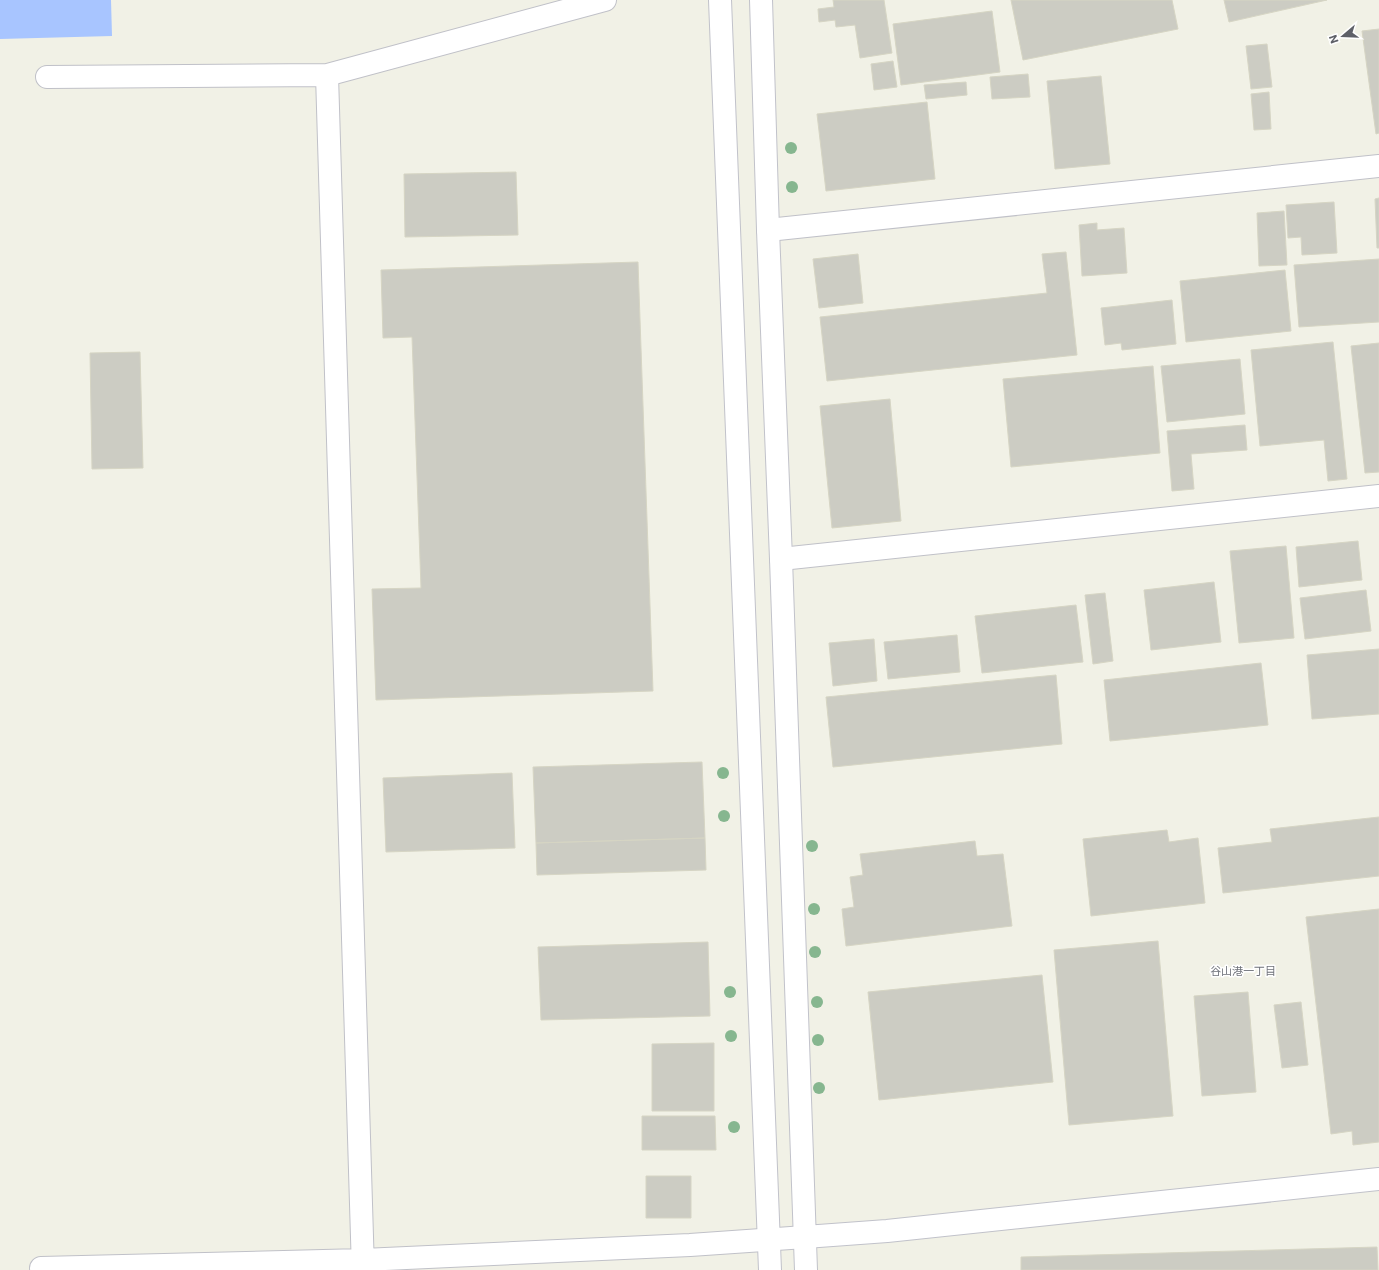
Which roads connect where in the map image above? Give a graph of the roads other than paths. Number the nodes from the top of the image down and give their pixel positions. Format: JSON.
{"nodes":[{"id":1,"x":605,"y":0,"type":"edge"},
{"id":2,"x":720,"y":0,"type":"edge"},
{"id":3,"x":761,"y":0,"type":"edge"},
{"id":4,"x":326,"y":75,"type":"junction"},
{"id":5,"x":47,"y":77,"type":"dead end"},
{"id":6,"x":1379,"y":166,"type":"edge"},
{"id":7,"x":768,"y":230,"type":"junction"},
{"id":8,"x":1379,"y":496,"type":"edge"},
{"id":9,"x":781,"y":559,"type":"junction"},
{"id":10,"x":1379,"y":1178,"type":"edge"},
{"id":11,"x":805,"y":1237,"type":"junction"},
{"id":12,"x":770,"y":1239,"type":"junction"},
{"id":13,"x":363,"y":1265,"type":"edge"},
{"id":14,"x":41,"y":1268,"type":"dead end"},
{"id":15,"x":770,"y":1270,"type":"edge"},
{"id":16,"x":806,"y":1270,"type":"edge"}],
"edges":[{"from":1,"to":4,"type":"street"},
{"from":2,"to":12,"type":"street"},
{"from":3,"to":7,"type":"street"},
{"from":4,"to":5,"type":"street"},
{"from":4,"to":13,"type":"street"},
{"from":6,"to":7,"type":"street"},
{"from":7,"to":9,"type":"street"},
{"from":8,"to":9,"type":"street"},
{"from":9,"to":11,"type":"street"},
{"from":10,"to":11,"type":"street"},
{"from":11,"to":12,"type":"street"},
{"from":11,"to":16,"type":"street"},
{"from":12,"to":13,"type":"street"},
{"from":12,"to":15,"type":"street"},
{"from":13,"to":14,"type":"street"}]}
